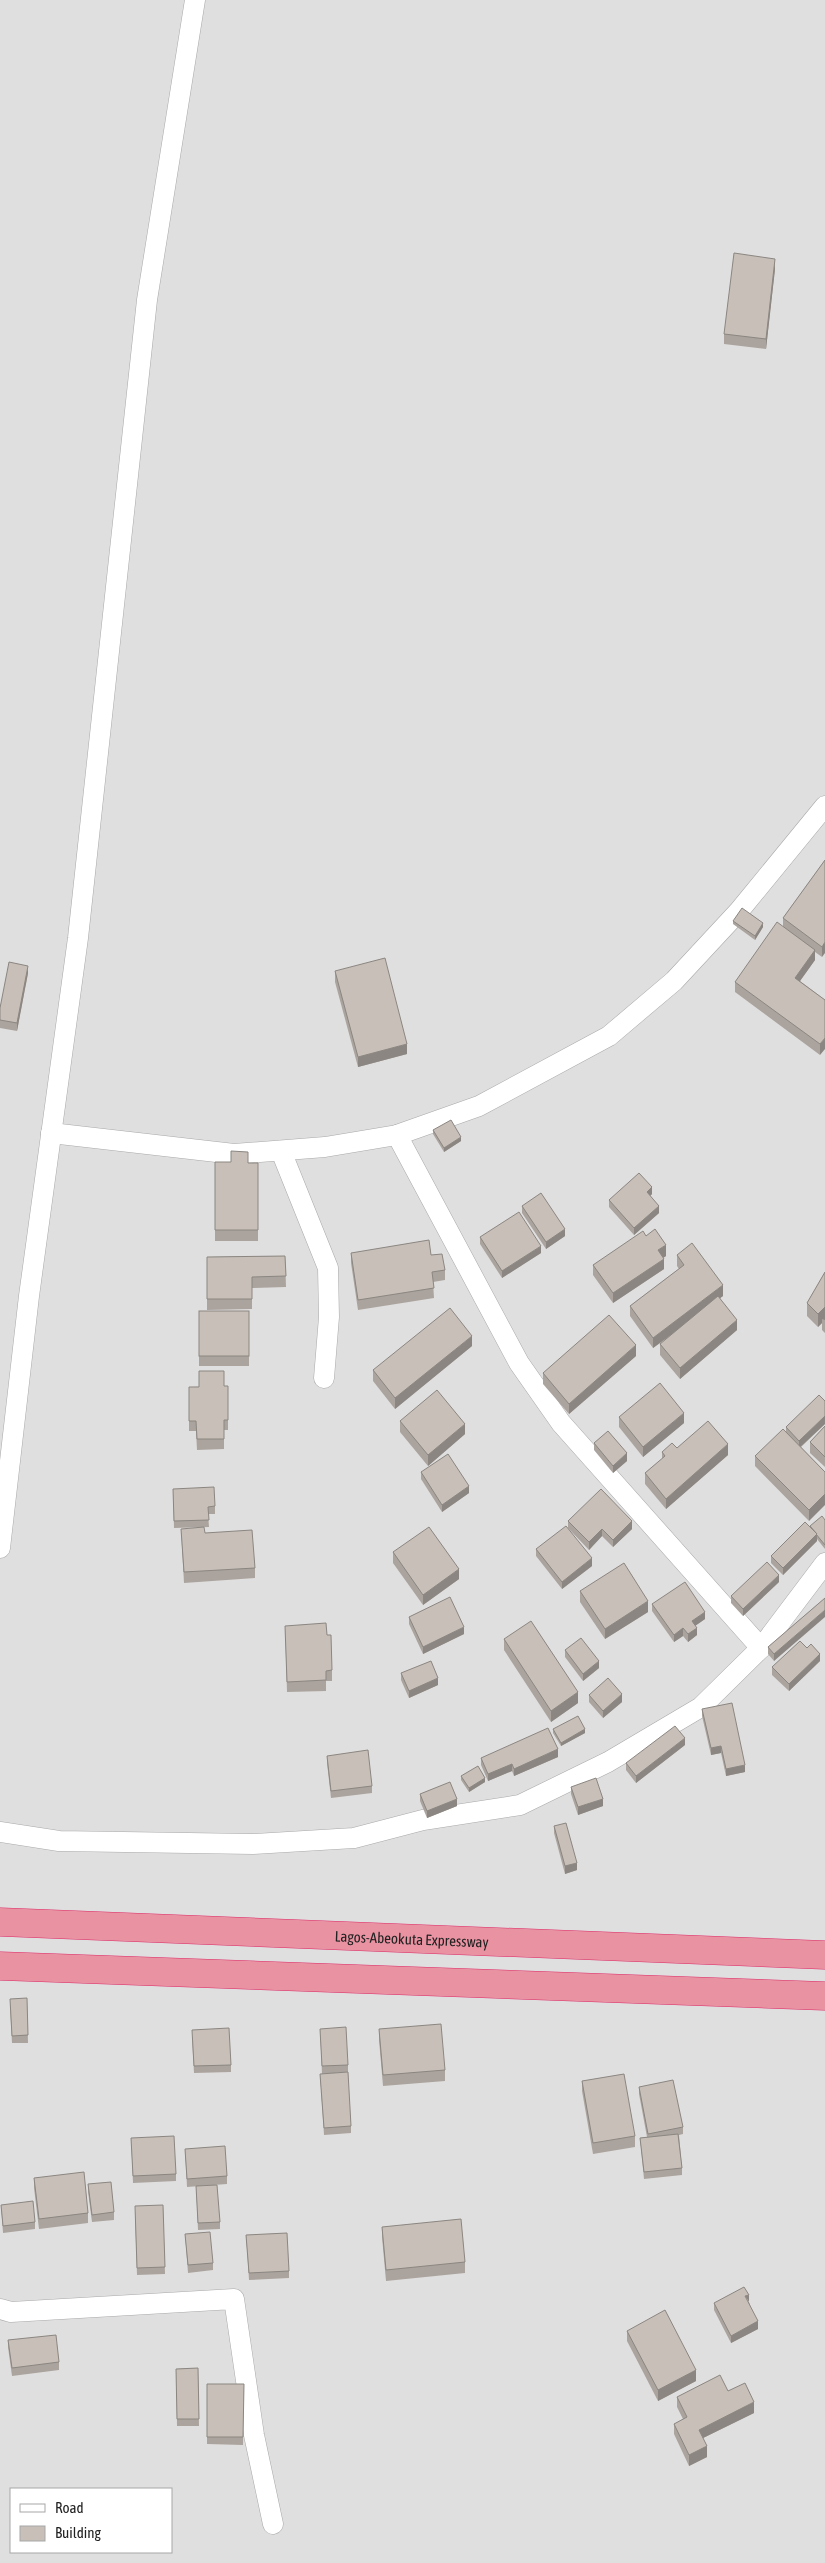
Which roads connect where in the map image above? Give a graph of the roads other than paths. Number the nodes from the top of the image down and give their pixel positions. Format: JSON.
{"nodes":[{"id":1,"x":195,"y":0,"type":"edge"},
{"id":2,"x":825,"y":806,"type":"edge"},
{"id":3,"x":51,"y":1133,"type":"junction"},
{"id":4,"x":397,"y":1135,"type":"junction"},
{"id":5,"x":281,"y":1151,"type":"junction"},
{"id":6,"x":324,"y":1378,"type":"dead end"},
{"id":7,"x":0,"y":1548,"type":"edge"},
{"id":8,"x":825,"y":1563,"type":"edge"},
{"id":9,"x":761,"y":1648,"type":"junction"},
{"id":10,"x":0,"y":1832,"type":"edge"},
{"id":11,"x":0,"y":1922,"type":"edge"},
{"id":12,"x":825,"y":1955,"type":"edge"},
{"id":13,"x":0,"y":1966,"type":"edge"},
{"id":14,"x":825,"y":1996,"type":"edge"},
{"id":15,"x":0,"y":2309,"type":"edge"},
{"id":16,"x":273,"y":2524,"type":"dead end"}],
"edges":[{"from":1,"to":3,"type":"street"},
{"from":2,"to":4,"type":"street"},
{"from":3,"to":5,"type":"street"},
{"from":3,"to":7,"type":"street"},
{"from":4,"to":5,"type":"street"},
{"from":4,"to":9,"type":"street"},
{"from":5,"to":6,"type":"street"},
{"from":8,"to":9,"type":"street"},
{"from":9,"to":10,"type":"street"},
{"from":11,"to":12,"type":"highway","name":"Lagos-Abeokuta Expressway"},
{"from":13,"to":14,"type":"highway"},
{"from":15,"to":16,"type":"street"}]}
